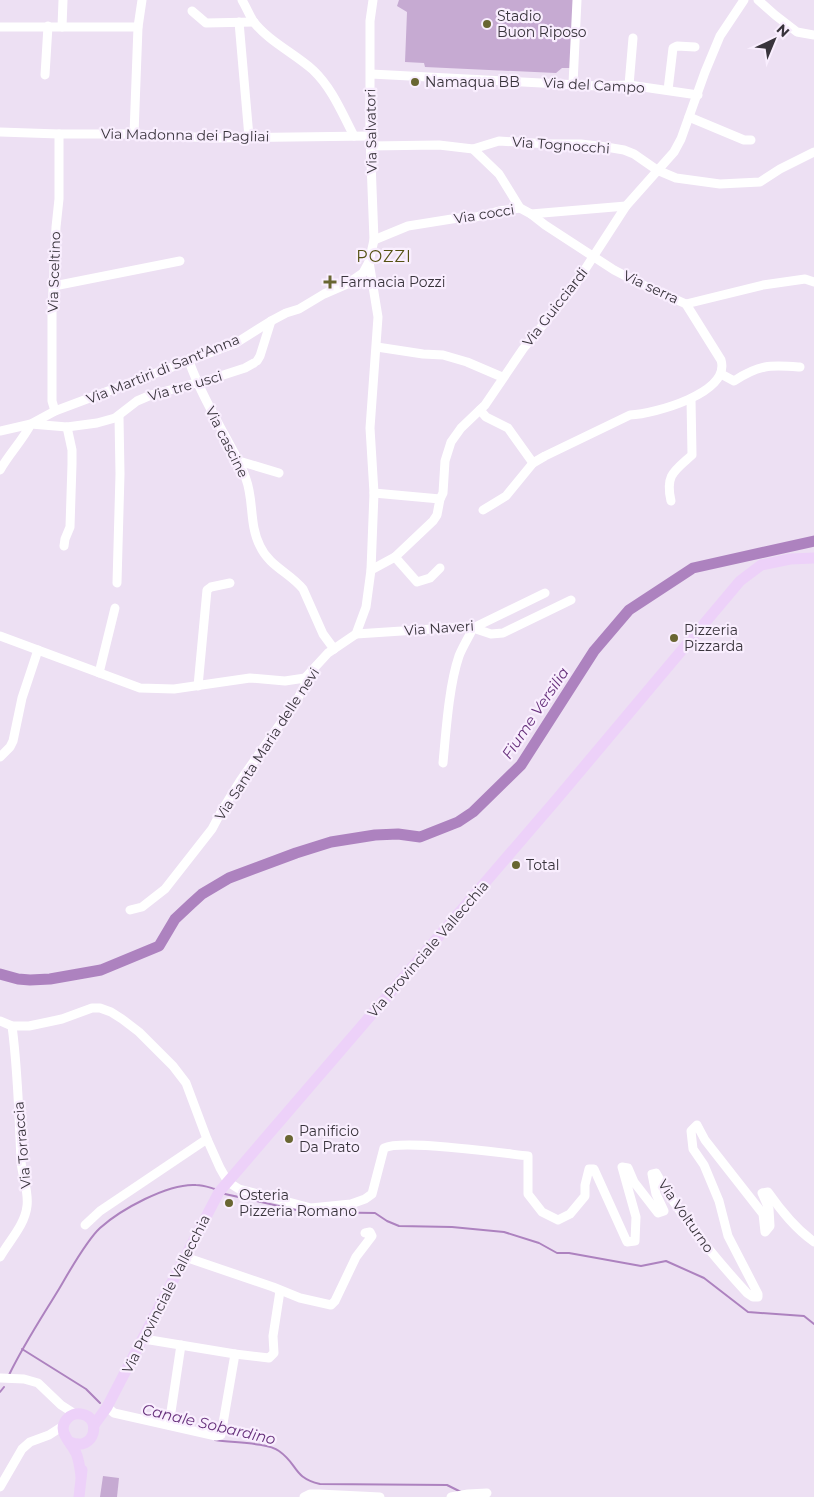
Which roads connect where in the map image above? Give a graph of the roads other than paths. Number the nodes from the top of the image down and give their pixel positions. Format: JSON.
{"nodes":[{"id":1,"x":63,"y":0,"type":"edge"},
{"id":2,"x":142,"y":0,"type":"edge"},
{"id":3,"x":242,"y":0,"type":"edge"},
{"id":4,"x":372,"y":0,"type":"edge"},
{"id":5,"x":577,"y":0,"type":"edge"},
{"id":6,"x":744,"y":0,"type":"edge"},
{"id":7,"x":758,"y":0,"type":"edge"},
{"id":8,"x":192,"y":11,"type":"dead end"},
{"id":9,"x":239,"y":22,"type":"junction"},
{"id":10,"x":254,"y":22,"type":"junction"},
{"id":11,"x":48,"y":26,"type":"junction"},
{"id":12,"x":0,"y":27,"type":"edge"},
{"id":13,"x":62,"y":27,"type":"junction"},
{"id":14,"x":138,"y":27,"type":"junction"},
{"id":15,"x":814,"y":35,"type":"edge"},
{"id":16,"x":633,"y":38,"type":"dead end"},
{"id":17,"x":695,"y":47,"type":"dead end"},
{"id":18,"x":371,"y":74,"type":"junction"},
{"id":19,"x":45,"y":75,"type":"dead end"},
{"id":20,"x":573,"y":84,"type":"junction"},
{"id":21,"x":629,"y":85,"type":"junction"},
{"id":22,"x":668,"y":90,"type":"junction"},
{"id":23,"x":698,"y":95,"type":"junction"},
{"id":24,"x":689,"y":117,"type":"junction"},
{"id":25,"x":0,"y":132,"type":"edge"},
{"id":26,"x":59,"y":134,"type":"junction"},
{"id":27,"x":134,"y":134,"type":"junction"},
{"id":28,"x":354,"y":136,"type":"junction"},
{"id":29,"x":249,"y":137,"type":"junction"},
{"id":30,"x":751,"y":140,"type":"dead end"},
{"id":31,"x":370,"y":141,"type":"junction"},
{"id":32,"x":473,"y":149,"type":"junction"},
{"id":33,"x":814,"y":152,"type":"edge"},
{"id":34,"x":657,"y":170,"type":"junction"},
{"id":35,"x":626,"y":206,"type":"junction"},
{"id":36,"x":520,"y":208,"type":"junction"},
{"id":37,"x":531,"y":214,"type":"junction"},
{"id":38,"x":374,"y":240,"type":"junction"},
{"id":39,"x":594,"y":256,"type":"junction"},
{"id":40,"x":180,"y":261,"type":"dead end"},
{"id":41,"x":369,"y":262,"type":"junction"},
{"id":42,"x":814,"y":282,"type":"edge"},
{"id":43,"x":54,"y":286,"type":"junction"},
{"id":44,"x":686,"y":304,"type":"junction"},
{"id":45,"x":271,"y":321,"type":"junction"},
{"id":46,"x":377,"y":347,"type":"junction"},
{"id":47,"x":189,"y":361,"type":"junction"},
{"id":48,"x":800,"y":367,"type":"dead end"},
{"id":49,"x":721,"y":374,"type":"junction"},
{"id":50,"x":502,"y":377,"type":"junction"},
{"id":51,"x":197,"y":382,"type":"junction"},
{"id":52,"x":691,"y":399,"type":"junction"},
{"id":53,"x":480,"y":410,"type":"junction"},
{"id":54,"x":55,"y":411,"type":"junction"},
{"id":55,"x":119,"y":417,"type":"junction"},
{"id":56,"x":31,"y":424,"type":"junction"},
{"id":57,"x":67,"y":427,"type":"junction"},
{"id":58,"x":0,"y":431,"type":"edge"},
{"id":59,"x":239,"y":461,"type":"junction"},
{"id":60,"x":532,"y":463,"type":"junction"},
{"id":61,"x":0,"y":470,"type":"edge"},
{"id":62,"x":279,"y":473,"type":"dead end"},
{"id":63,"x":374,"y":493,"type":"junction"},
{"id":64,"x":440,"y":499,"type":"junction"},
{"id":65,"x":671,"y":501,"type":"dead end"},
{"id":66,"x":483,"y":510,"type":"dead end"},
{"id":67,"x":64,"y":546,"type":"dead end"},
{"id":68,"x":396,"y":557,"type":"junction"},
{"id":69,"x":814,"y":558,"type":"edge"},
{"id":70,"x":440,"y":568,"type":"dead end"},
{"id":71,"x":370,"y":570,"type":"junction"},
{"id":72,"x":117,"y":583,"type":"dead end"},
{"id":73,"x":230,"y":583,"type":"dead end"},
{"id":74,"x":545,"y":593,"type":"dead end"},
{"id":75,"x":571,"y":600,"type":"dead end"},
{"id":76,"x":115,"y":608,"type":"dead end"},
{"id":77,"x":474,"y":628,"type":"junction"},
{"id":78,"x":356,"y":634,"type":"junction"},
{"id":79,"x":0,"y":636,"type":"edge"},
{"id":80,"x":334,"y":648,"type":"junction"},
{"id":81,"x":38,"y":650,"type":"junction"},
{"id":82,"x":99,"y":673,"type":"junction"},
{"id":83,"x":305,"y":678,"type":"junction"},
{"id":84,"x":198,"y":686,"type":"junction"},
{"id":85,"x":0,"y":757,"type":"edge"},
{"id":86,"x":443,"y":763,"type":"dead end"},
{"id":87,"x":130,"y":910,"type":"dead end"},
{"id":88,"x":0,"y":1021,"type":"edge"},
{"id":89,"x":12,"y":1026,"type":"junction"},
{"id":90,"x":207,"y":1140,"type":"junction"},
{"id":91,"x":228,"y":1182,"type":"junction"},
{"id":92,"x":85,"y":1225,"type":"dead end"},
{"id":93,"x":364,"y":1232,"type":"dead end"},
{"id":94,"x":814,"y":1242,"type":"edge"},
{"id":95,"x":0,"y":1257,"type":"edge"},
{"id":96,"x":185,"y":1258,"type":"junction"},
{"id":97,"x":280,"y":1291,"type":"junction"},
{"id":98,"x":144,"y":1339,"type":"junction"},
{"id":99,"x":181,"y":1345,"type":"junction"},
{"id":100,"x":235,"y":1354,"type":"junction"},
{"id":101,"x":0,"y":1378,"type":"edge"},
{"id":102,"x":107,"y":1407,"type":"junction"},
{"id":103,"x":94,"y":1425,"type":"junction"},
{"id":104,"x":169,"y":1425,"type":"junction"},
{"id":105,"x":71,"y":1426,"type":"junction"},
{"id":106,"x":88,"y":1442,"type":"junction"},
{"id":107,"x":81,"y":1476,"type":"junction"},
{"id":108,"x":0,"y":1487,"type":"edge"},
{"id":109,"x":487,"y":1493,"type":"dead end"},
{"id":110,"x":79,"y":1497,"type":"edge"},
{"id":111,"x":304,"y":1497,"type":"edge"},
{"id":112,"x":380,"y":1497,"type":"edge"},
{"id":113,"x":451,"y":1497,"type":"edge"}],
"edges":[{"from":1,"to":13,"type":"street"},
{"from":2,"to":14,"type":"street"},
{"from":3,"to":10,"type":"street"},
{"from":4,"to":18,"type":"street","name":"Via Salvatori"},
{"from":5,"to":20,"type":"street"},
{"from":6,"to":23,"type":"street","name":"Via Guicciardi"},
{"from":7,"to":15,"type":"street"},
{"from":8,"to":9,"type":"street"},
{"from":9,"to":10,"type":"street"},
{"from":9,"to":29,"type":"street"},
{"from":10,"to":28,"type":"street"},
{"from":11,"to":12,"type":"street"},
{"from":11,"to":13,"type":"street"},
{"from":11,"to":19,"type":"street"},
{"from":13,"to":14,"type":"street"},
{"from":14,"to":27,"type":"street"},
{"from":16,"to":21,"type":"street"},
{"from":17,"to":22,"type":"street"},
{"from":18,"to":20,"type":"street","name":"Via del Campo"},
{"from":18,"to":31,"type":"street","name":"Via Salvatori"},
{"from":20,"to":21,"type":"street","name":"Via del Campo"},
{"from":21,"to":22,"type":"street","name":"Via del Campo"},
{"from":22,"to":23,"type":"street","name":"Via del Campo"},
{"from":23,"to":24,"type":"street","name":"Via Guicciardi"},
{"from":24,"to":30,"type":"street"},
{"from":24,"to":34,"type":"street","name":"Via Guicciardi"},
{"from":25,"to":26,"type":"street","name":"Via Madonna dei Pagliai"},
{"from":26,"to":27,"type":"street","name":"Via Madonna dei Pagliai"},
{"from":26,"to":43,"type":"street","name":"Via Sceltino"},
{"from":27,"to":29,"type":"street","name":"Via Madonna dei Pagliai"},
{"from":28,"to":29,"type":"street","name":"Via Madonna dei Pagliai"},
{"from":28,"to":31,"type":"street","name":"Via Madonna dei Pagliai"},
{"from":31,"to":32,"type":"street","name":"Via Tognocchi"},
{"from":31,"to":38,"type":"street","name":"Via Salvatori"},
{"from":32,"to":34,"type":"street","name":"Via Tognocchi"},
{"from":32,"to":36,"type":"street"},
{"from":33,"to":34,"type":"street","name":"Via Tognocchi"},
{"from":34,"to":35,"type":"street","name":"Via Guicciardi"},
{"from":35,"to":37,"type":"street","name":"Via cocci"},
{"from":35,"to":39,"type":"street","name":"Via Guicciardi"},
{"from":36,"to":37,"type":"street","name":"Via cocci"},
{"from":36,"to":38,"type":"street","name":"Via cocci"},
{"from":37,"to":39,"type":"street","name":"Via serra"},
{"from":38,"to":41,"type":"street","name":"Via Salvatori"},
{"from":39,"to":44,"type":"street","name":"Via serra"},
{"from":39,"to":50,"type":"street","name":"Via Guicciardi"},
{"from":40,"to":43,"type":"street"},
{"from":41,"to":45,"type":"street","name":"Via Martiri di Sant'Anna"},
{"from":41,"to":46,"type":"street"},
{"from":42,"to":44,"type":"street","name":"Via serra"},
{"from":43,"to":54,"type":"street","name":"Via Sceltino"},
{"from":44,"to":49,"type":"street"},
{"from":45,"to":47,"type":"street","name":"Via Martiri di Sant'Anna"},
{"from":45,"to":51,"type":"street","name":"Via tre usci"},
{"from":46,"to":50,"type":"street"},
{"from":46,"to":63,"type":"street"},
{"from":47,"to":51,"type":"street","name":"Via cascine"},
{"from":47,"to":54,"type":"street","name":"Via Martiri di Sant'Anna"},
{"from":48,"to":49,"type":"street"},
{"from":49,"to":52,"type":"street"},
{"from":50,"to":53,"type":"street","name":"Via Guicciardi"},
{"from":51,"to":55,"type":"street","name":"Via tre usci"},
{"from":51,"to":59,"type":"street","name":"Via cascine"},
{"from":52,"to":60,"type":"street"},
{"from":52,"to":65,"type":"street"},
{"from":53,"to":60,"type":"street"},
{"from":53,"to":64,"type":"street","name":"Via Guicciardi"},
{"from":54,"to":56,"type":"street","name":"Via Martiri di Sant'Anna"},
{"from":55,"to":57,"type":"street","name":"Via tre usci"},
{"from":55,"to":72,"type":"street"},
{"from":56,"to":57,"type":"street","name":"Via tre usci"},
{"from":56,"to":58,"type":"street","name":"Via Martiri di Sant'Anna"},
{"from":56,"to":61,"type":"street"},
{"from":57,"to":67,"type":"street"},
{"from":59,"to":62,"type":"street"},
{"from":59,"to":80,"type":"street","name":"Via cascine"},
{"from":60,"to":66,"type":"street"},
{"from":63,"to":64,"type":"street"},
{"from":63,"to":71,"type":"street"},
{"from":64,"to":68,"type":"street","name":"Via Guicciardi"},
{"from":68,"to":70,"type":"street"},
{"from":68,"to":71,"type":"street","name":"Via Guicciardi"},
{"from":69,"to":91,"type":"main road","name":"Via Provinciale Vallecchia"},
{"from":71,"to":78,"type":"street"},
{"from":73,"to":84,"type":"street"},
{"from":74,"to":77,"type":"street","name":"Via Naveri"},
{"from":75,"to":77,"type":"street"},
{"from":76,"to":82,"type":"street"},
{"from":77,"to":78,"type":"street","name":"Via Naveri"},
{"from":77,"to":86,"type":"street"},
{"from":78,"to":80,"type":"street","name":"Via Santa Maria delle nevi"},
{"from":79,"to":81,"type":"street"},
{"from":80,"to":83,"type":"street","name":"Via Santa Maria delle nevi"},
{"from":81,"to":82,"type":"street"},
{"from":81,"to":85,"type":"street"},
{"from":82,"to":84,"type":"street"},
{"from":83,"to":84,"type":"street"},
{"from":83,"to":87,"type":"street","name":"Via Santa Maria delle nevi"},
{"from":88,"to":89,"type":"street"},
{"from":89,"to":90,"type":"street"},
{"from":89,"to":95,"type":"street","name":"Via Torraccia"},
{"from":90,"to":91,"type":"street"},
{"from":90,"to":92,"type":"street"},
{"from":91,"to":94,"type":"street","name":"Via Volturno"},
{"from":91,"to":96,"type":"main road","name":"Via Provinciale Vallecchia"},
{"from":93,"to":97,"type":"street"},
{"from":96,"to":97,"type":"street"},
{"from":96,"to":98,"type":"main road","name":"Via Provinciale Vallecchia"},
{"from":97,"to":100,"type":"street"},
{"from":98,"to":99,"type":"street"},
{"from":98,"to":102,"type":"main road","name":"Via Provinciale Vallecchia"},
{"from":99,"to":100,"type":"street"},
{"from":99,"to":104,"type":"street"},
{"from":100,"to":104,"type":"street"},
{"from":101,"to":105,"type":"street"},
{"from":102,"to":103,"type":"main road","name":"Via Provinciale Vallecchia"},
{"from":102,"to":104,"type":"street"},
{"from":102,"to":105,"type":"main road"},
{"from":103,"to":105,"type":"main road"},
{"from":103,"to":106,"type":"main road","name":"Via Provinciale Vallecchia"},
{"from":105,"to":106,"type":"main road"},
{"from":105,"to":107,"type":"main road","name":"Via Provinciale Vallecchia"},
{"from":105,"to":108,"type":"street"},
{"from":106,"to":107,"type":"main road","name":"Via Provinciale Vallecchia"},
{"from":107,"to":110,"type":"main road","name":"Via Provinciale Vallecchia"},
{"from":109,"to":113,"type":"street"},
{"from":111,"to":112,"type":"street"}]}
